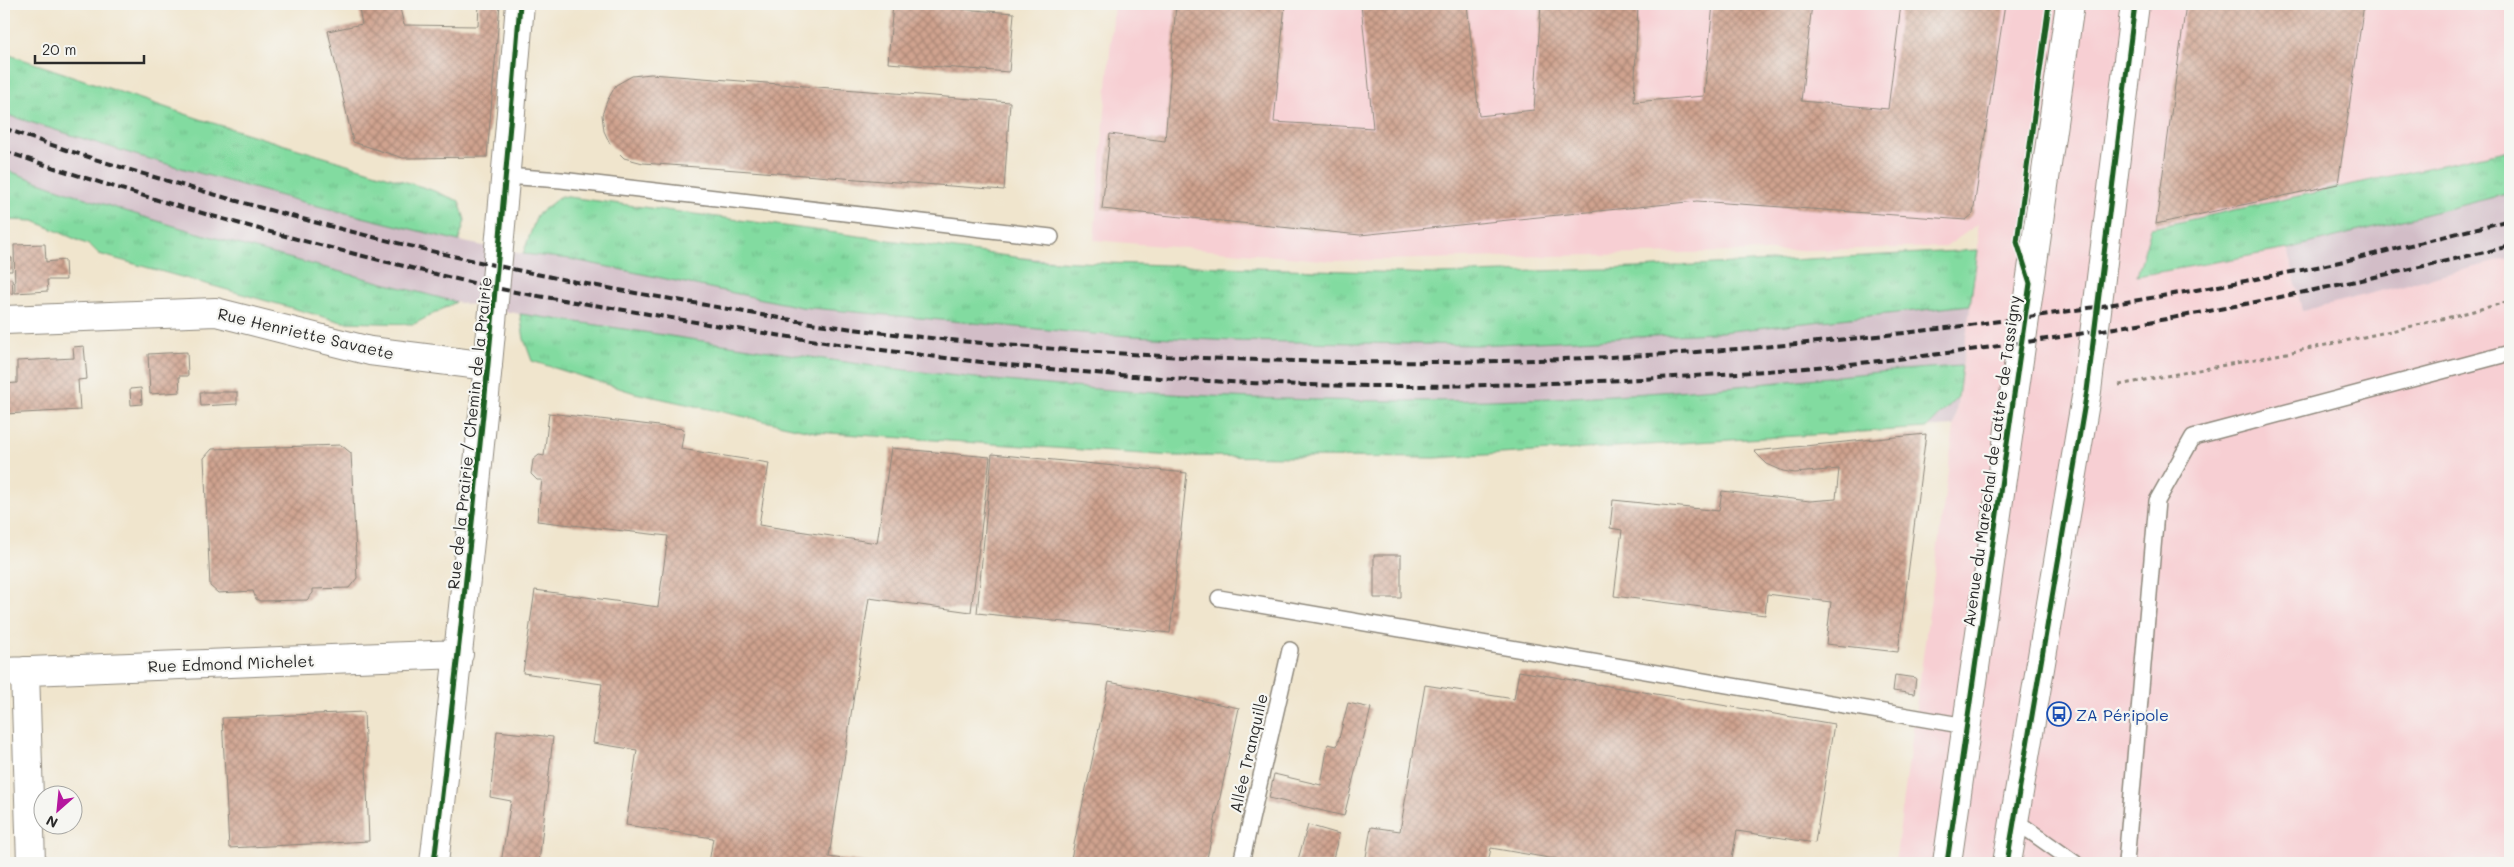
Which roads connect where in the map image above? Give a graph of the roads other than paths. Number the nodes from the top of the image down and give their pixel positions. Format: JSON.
{"nodes":[{"id":1,"x":520,"y":4,"type":"edge"},
{"id":2,"x":2070,"y":4,"type":"edge"},
{"id":3,"x":2134,"y":4,"type":"edge"},
{"id":4,"x":506,"y":176,"type":"junction"},
{"id":5,"x":1051,"y":237,"type":"dead end"},
{"id":6,"x":4,"y":320,"type":"edge"},
{"id":7,"x":2510,"y":353,"type":"edge"},
{"id":8,"x":488,"y":366,"type":"junction"},
{"id":9,"x":1219,"y":598,"type":"dead end"},
{"id":10,"x":1290,"y":650,"type":"dead end"},
{"id":11,"x":459,"y":654,"type":"junction"},
{"id":12,"x":14,"y":671,"type":"edge"},
{"id":13,"x":1966,"y":726,"type":"junction"},
{"id":14,"x":2013,"y":819,"type":"junction"},
{"id":15,"x":31,"y":863,"type":"edge"},
{"id":16,"x":434,"y":863,"type":"edge"},
{"id":17,"x":1240,"y":863,"type":"edge"},
{"id":18,"x":1946,"y":863,"type":"edge"},
{"id":19,"x":2007,"y":863,"type":"edge"},
{"id":20,"x":2075,"y":863,"type":"edge"},
{"id":21,"x":2126,"y":863,"type":"edge"}],
"edges":[{"from":1,"to":4,"type":"street","name":"Rue de la Prairie / Chemin de la Prairie"},
{"from":2,"to":13,"type":"street","name":"Avenue du Maréchal de Lattre de Tassigny"},
{"from":3,"to":14,"type":"street"},
{"from":4,"to":5,"type":"lane"},
{"from":4,"to":8,"type":"street","name":"Rue de la Prairie / Chemin de la Prairie"},
{"from":6,"to":8,"type":"street","name":"Rue Henriette Savaete"},
{"from":7,"to":21,"type":"lane"},
{"from":8,"to":11,"type":"street","name":"Rue de la Prairie / Chemin de la Prairie"},
{"from":9,"to":13,"type":"lane"},
{"from":10,"to":17,"type":"lane","name":"Allée Tranquille"},
{"from":11,"to":12,"type":"street","name":"Rue Edmond Michelet"},
{"from":11,"to":16,"type":"street","name":"Rue de la Prairie / Chemin de la Prairie"},
{"from":12,"to":15,"type":"street"},
{"from":13,"to":18,"type":"street","name":"Avenue du Maréchal de Lattre de Tassigny"},
{"from":14,"to":19,"type":"street"},
{"from":14,"to":20,"type":"lane"}]}
